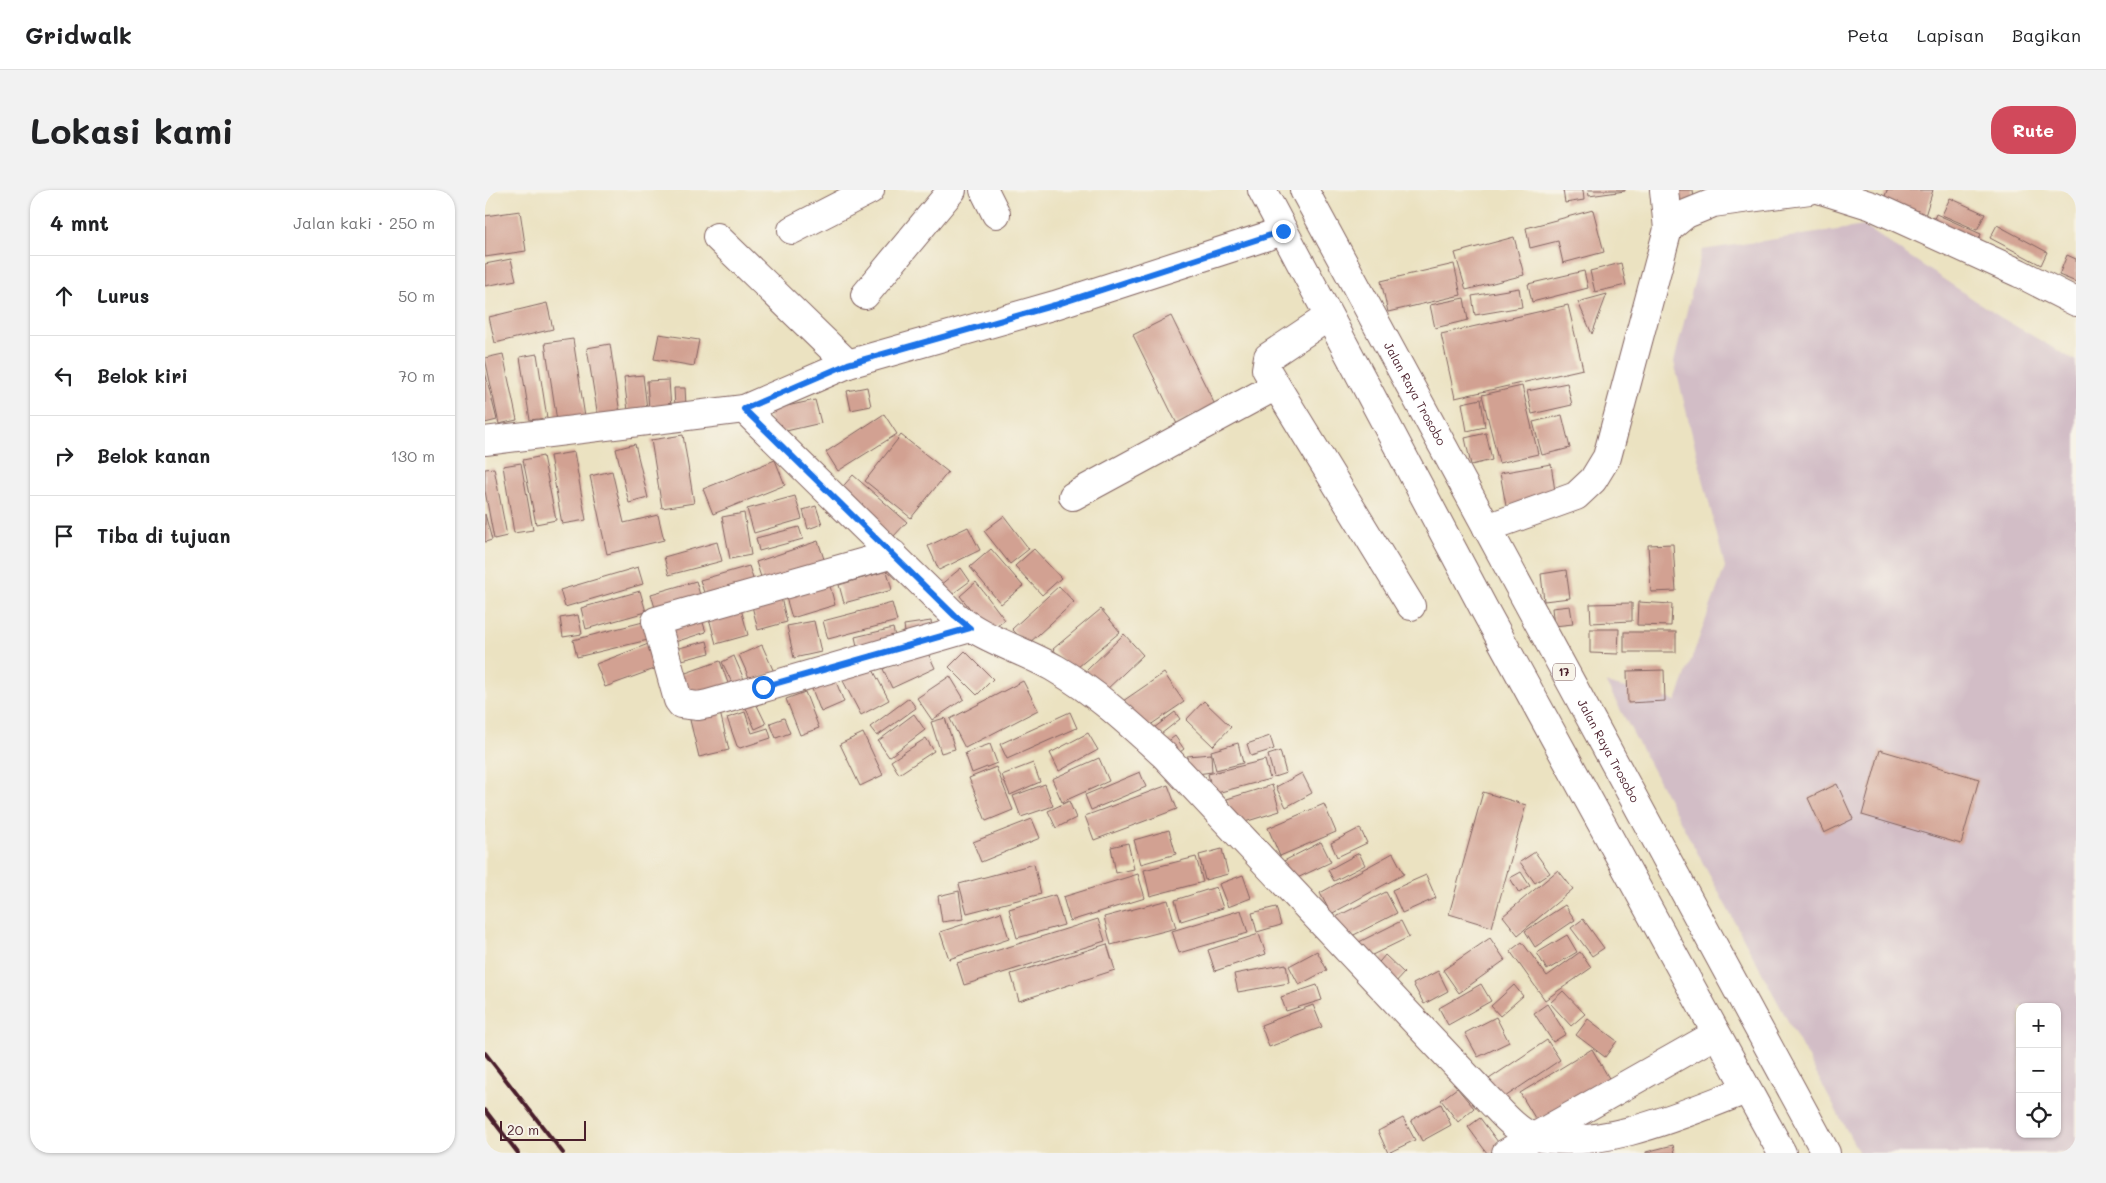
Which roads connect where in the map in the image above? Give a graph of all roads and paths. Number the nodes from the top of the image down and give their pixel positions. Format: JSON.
{"nodes":[{"id":1,"x":869,"y":190,"type":"edge"},
{"id":2,"x":952,"y":190,"type":"edge"},
{"id":3,"x":984,"y":190,"type":"edge"},
{"id":4,"x":1262,"y":190,"type":"edge"},
{"id":5,"x":1304,"y":190,"type":"edge"},
{"id":6,"x":1664,"y":190,"type":"edge"},
{"id":7,"x":1810,"y":190,"type":"edge"},
{"id":8,"x":1821,"y":190,"type":"edge"},
{"id":9,"x":996,"y":214,"type":"dead end"},
{"id":10,"x":1668,"y":229,"type":"junction"},
{"id":11,"x":792,"y":230,"type":"dead end"},
{"id":12,"x":1283,"y":231,"type":"junction"},
{"id":13,"x":717,"y":237,"type":"dead end"},
{"id":14,"x":865,"y":295,"type":"dead end"},
{"id":15,"x":2076,"y":302,"type":"edge"},
{"id":16,"x":1328,"y":317,"type":"junction"},
{"id":17,"x":848,"y":364,"type":"junction"},
{"id":18,"x":1276,"y":386,"type":"junction"},
{"id":19,"x":744,"y":409,"type":"junction"},
{"id":20,"x":485,"y":441,"type":"edge"},
{"id":21,"x":1073,"y":496,"type":"dead end"},
{"id":22,"x":1487,"y":528,"type":"junction"},
{"id":23,"x":893,"y":554,"type":"junction"},
{"id":24,"x":1411,"y":606,"type":"dead end"},
{"id":25,"x":970,"y":628,"type":"junction"},
{"id":26,"x":1716,"y":1034,"type":"junction"},
{"id":27,"x":1746,"y":1090,"type":"junction"},
{"id":28,"x":1535,"y":1137,"type":"junction"},
{"id":29,"x":1506,"y":1153,"type":"edge"},
{"id":30,"x":1782,"y":1153,"type":"edge"},
{"id":31,"x":1826,"y":1153,"type":"edge"}],
"edges":[{"from":1,"to":11,"type":"main road"},
{"from":2,"to":14,"type":"main road"},
{"from":3,"to":9,"type":"main road"},
{"from":4,"to":12,"type":"main road"},
{"from":5,"to":22,"type":"main road","name":"Jalan Raya Trosobo","number":"17"},
{"from":6,"to":10,"type":"main road"},
{"from":7,"to":10,"type":"main road"},
{"from":8,"to":15,"type":"main road"},
{"from":10,"to":22,"type":"main road"},
{"from":12,"to":16,"type":"main road"},
{"from":12,"to":17,"type":"main road"},
{"from":13,"to":17,"type":"main road"},
{"from":16,"to":18,"type":"main road"},
{"from":16,"to":26,"type":"main road"},
{"from":17,"to":19,"type":"main road"},
{"from":18,"to":21,"type":"main road"},
{"from":18,"to":24,"type":"main road"},
{"from":19,"to":20,"type":"main road"},
{"from":19,"to":23,"type":"main road"},
{"from":22,"to":31,"type":"main road","name":"Jalan Raya Trosobo","number":"17"},
{"from":23,"to":25,"type":"main road"},
{"from":23,"to":25,"type":"main road"},
{"from":25,"to":28,"type":"main road"},
{"from":26,"to":27,"type":"main road"},
{"from":26,"to":28,"type":"main road"},
{"from":27,"to":28,"type":"main road"},
{"from":27,"to":30,"type":"main road"},
{"from":28,"to":29,"type":"main road"}]}
